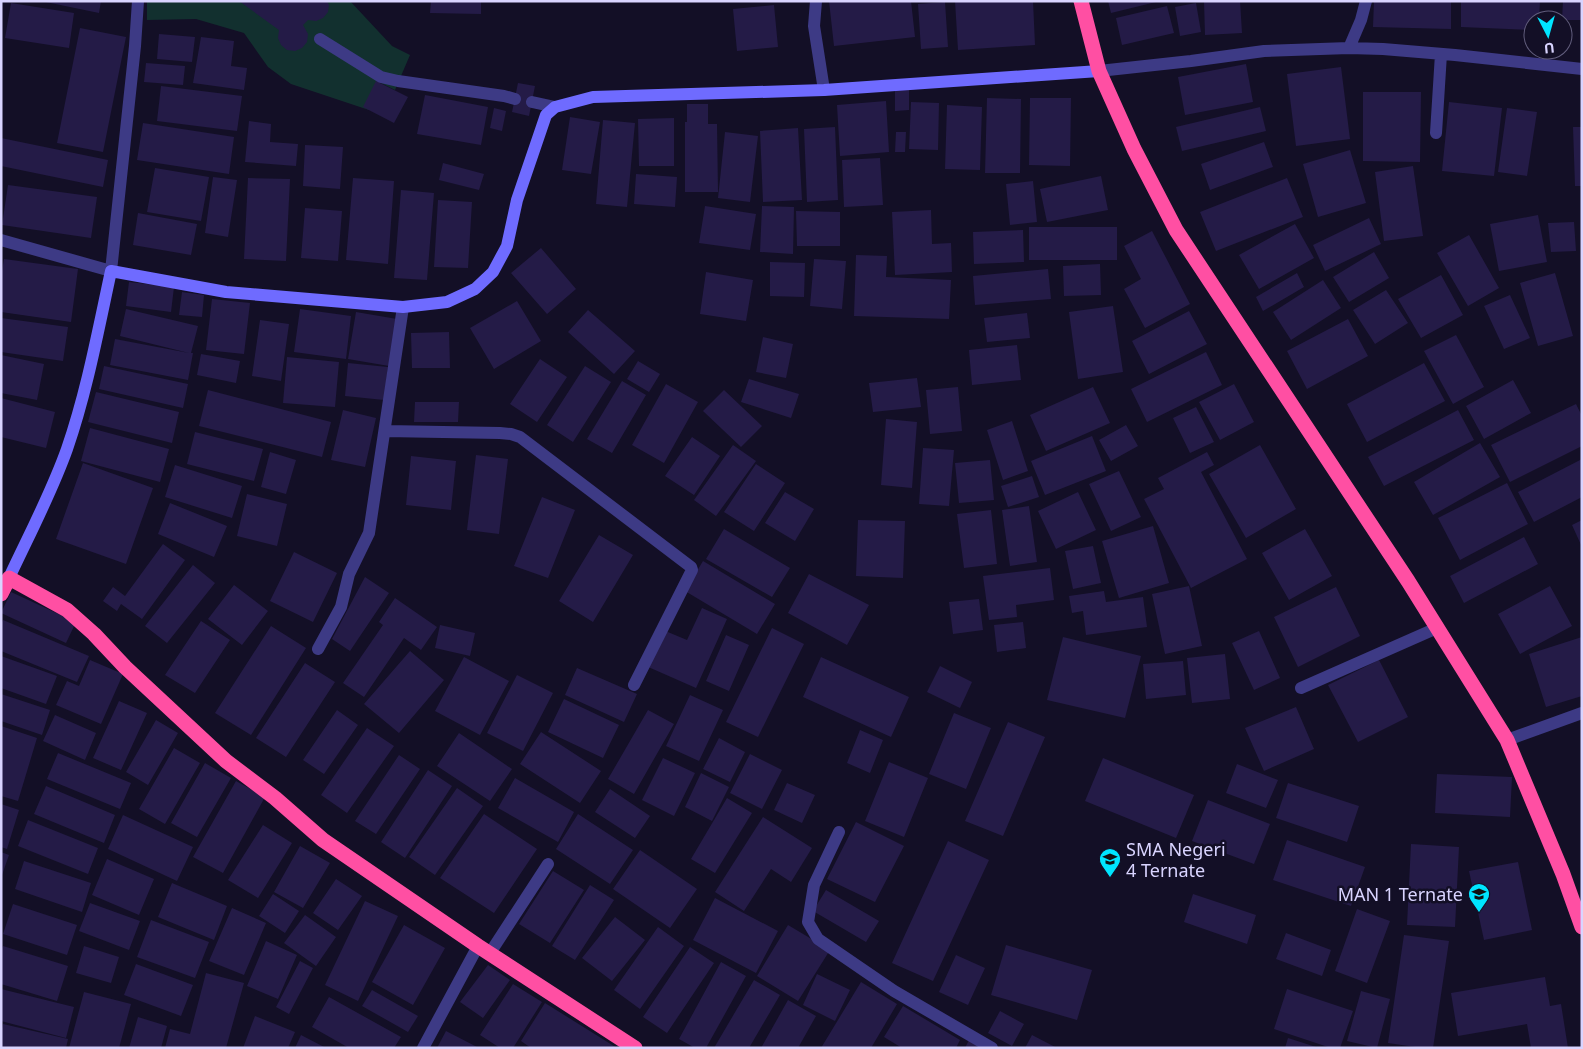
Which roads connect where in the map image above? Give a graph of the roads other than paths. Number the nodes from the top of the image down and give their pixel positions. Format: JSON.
{"nodes":[{"id":1,"x":138,"y":1,"type":"edge"},
{"id":2,"x":816,"y":1,"type":"edge"},
{"id":3,"x":1081,"y":1,"type":"edge"},
{"id":4,"x":1366,"y":1,"type":"edge"},
{"id":5,"x":320,"y":39,"type":"dead end"},
{"id":6,"x":1349,"y":48,"type":"junction"},
{"id":7,"x":1441,"y":54,"type":"junction"},
{"id":8,"x":1582,"y":69,"type":"edge"},
{"id":9,"x":1099,"y":71,"type":"junction"},
{"id":10,"x":824,"y":90,"type":"junction"},
{"id":11,"x":515,"y":99,"type":"dead end"},
{"id":12,"x":532,"y":102,"type":"dead end"},
{"id":13,"x":555,"y":107,"type":"junction"},
{"id":14,"x":1436,"y":133,"type":"dead end"},
{"id":15,"x":1,"y":240,"type":"edge"},
{"id":16,"x":111,"y":271,"type":"junction"},
{"id":17,"x":403,"y":307,"type":"junction"},
{"id":18,"x":386,"y":431,"type":"junction"},
{"id":19,"x":5,"y":576,"type":"edge"},
{"id":20,"x":1,"y":594,"type":"edge"},
{"id":21,"x":1437,"y":628,"type":"junction"},
{"id":22,"x":318,"y":649,"type":"dead end"},
{"id":23,"x":634,"y":685,"type":"dead end"},
{"id":24,"x":1301,"y":688,"type":"dead end"},
{"id":25,"x":1582,"y":713,"type":"edge"},
{"id":26,"x":1507,"y":740,"type":"junction"},
{"id":27,"x":839,"y":832,"type":"dead end"},
{"id":28,"x":548,"y":864,"type":"dead end"},
{"id":29,"x":1582,"y":928,"type":"edge"},
{"id":30,"x":484,"y":949,"type":"junction"},
{"id":31,"x":422,"y":1048,"type":"edge"},
{"id":32,"x":635,"y":1048,"type":"edge"},
{"id":33,"x":992,"y":1048,"type":"edge"}],
"edges":[{"from":1,"to":16,"type":"street"},
{"from":2,"to":10,"type":"street"},
{"from":3,"to":9,"type":"highway"},
{"from":4,"to":6,"type":"street"},
{"from":5,"to":11,"type":"street"},
{"from":6,"to":7,"type":"street"},
{"from":6,"to":9,"type":"street"},
{"from":7,"to":8,"type":"street"},
{"from":7,"to":14,"type":"street"},
{"from":9,"to":10,"type":"main road"},
{"from":9,"to":21,"type":"highway"},
{"from":10,"to":13,"type":"main road"},
{"from":12,"to":13,"type":"street"},
{"from":13,"to":17,"type":"main road"},
{"from":15,"to":16,"type":"street"},
{"from":16,"to":17,"type":"main road"},
{"from":16,"to":19,"type":"main road"},
{"from":17,"to":18,"type":"street"},
{"from":18,"to":22,"type":"street"},
{"from":18,"to":23,"type":"street"},
{"from":19,"to":20,"type":"highway"},
{"from":19,"to":30,"type":"highway"},
{"from":21,"to":24,"type":"street"},
{"from":21,"to":26,"type":"highway"},
{"from":25,"to":26,"type":"street"},
{"from":26,"to":29,"type":"highway"},
{"from":27,"to":33,"type":"street"},
{"from":28,"to":30,"type":"street"},
{"from":30,"to":31,"type":"street"},
{"from":30,"to":32,"type":"highway"}]}
